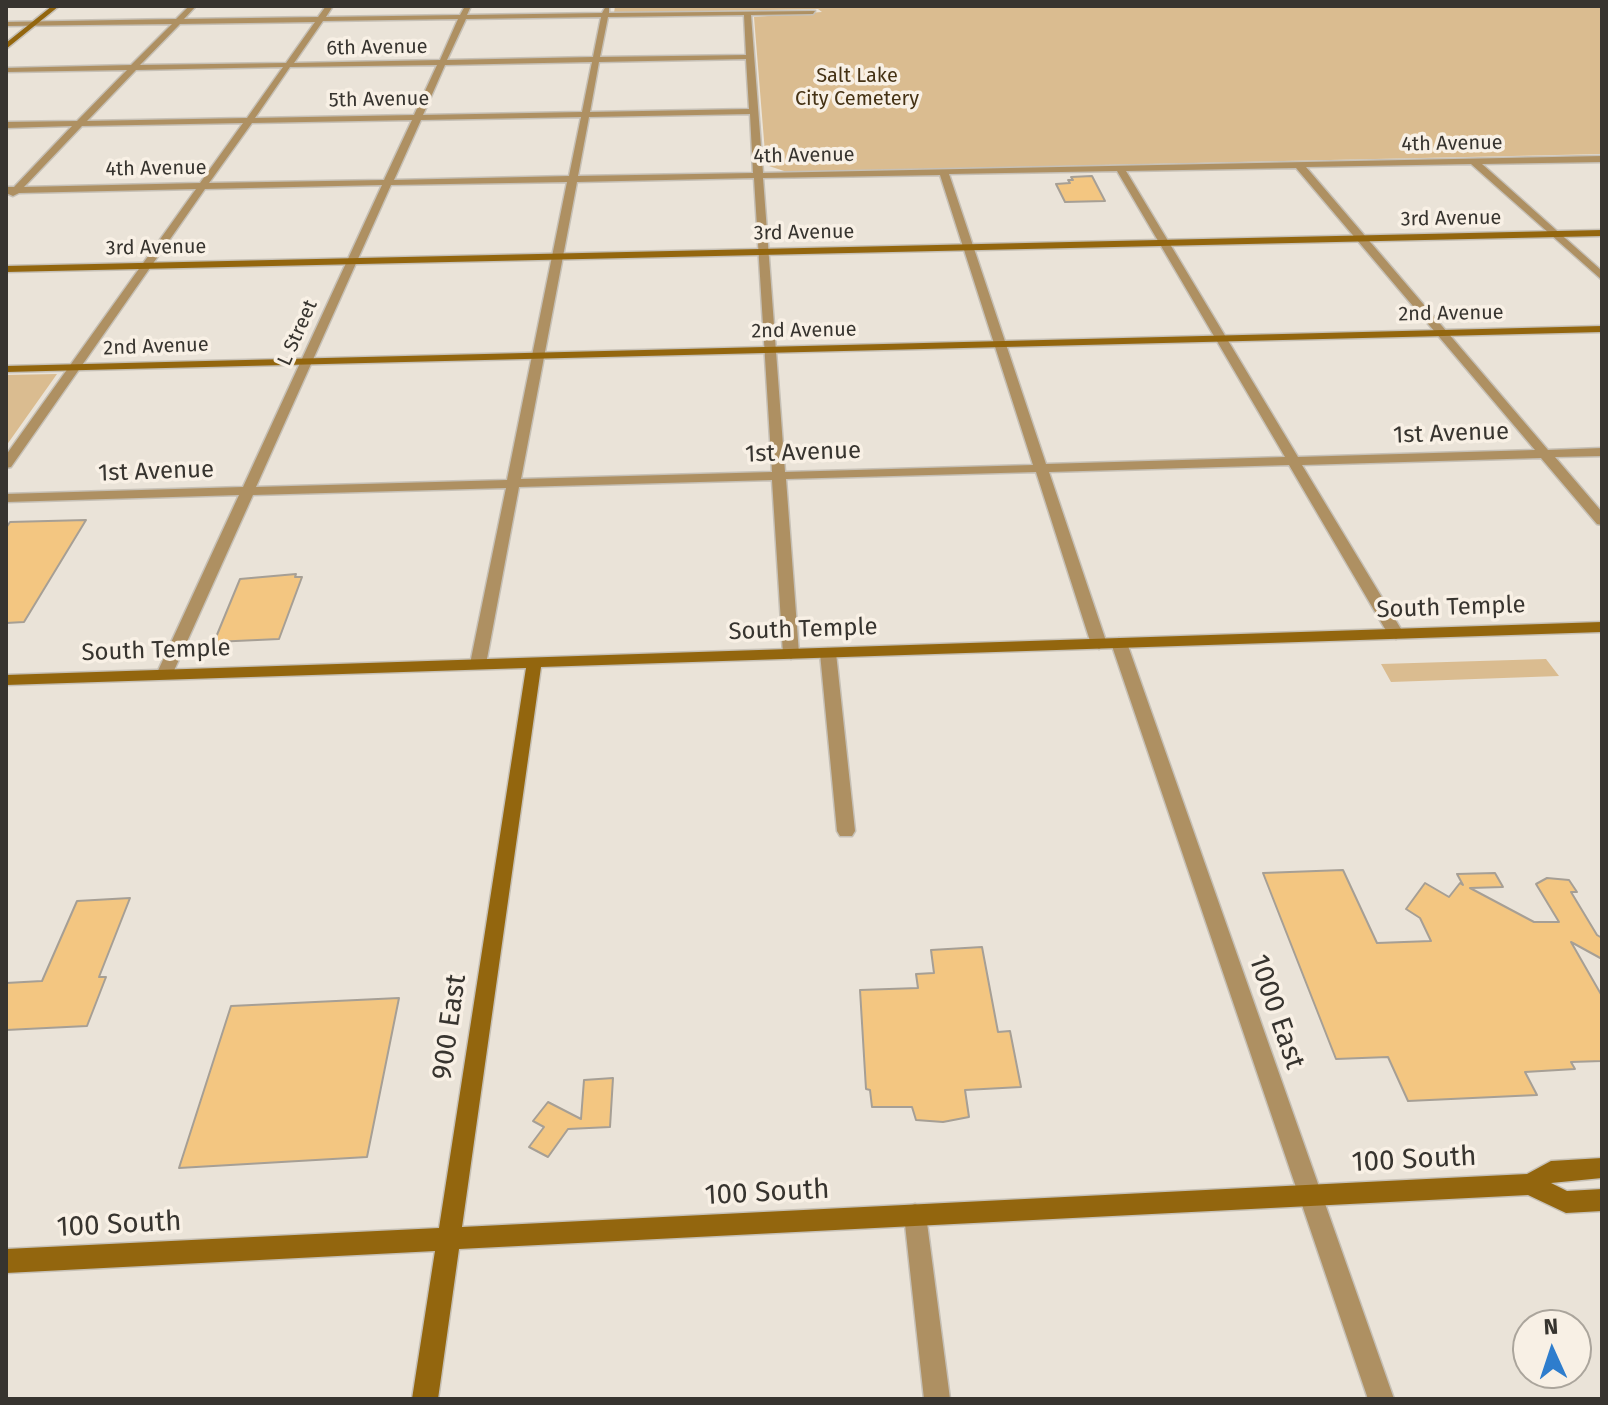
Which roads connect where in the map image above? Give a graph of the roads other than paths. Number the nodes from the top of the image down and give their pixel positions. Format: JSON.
{"nodes":[{"id":1,"x":56,"y":6,"type":"edge"},
{"id":2,"x":193,"y":6,"type":"edge"},
{"id":3,"x":330,"y":6,"type":"edge"},
{"id":4,"x":468,"y":6,"type":"edge"},
{"id":5,"x":606,"y":10,"type":"edge"},
{"id":6,"x":813,"y":12,"type":"dead end"},
{"id":7,"x":747,"y":13,"type":"junction"},
{"id":8,"x":463,"y":17,"type":"junction"},
{"id":9,"x":321,"y":19,"type":"junction"},
{"id":10,"x":178,"y":22,"type":"junction"},
{"id":11,"x":6,"y":24,"type":"edge"},
{"id":12,"x":34,"y":24,"type":"junction"},
{"id":13,"x":6,"y":47,"type":"edge"},
{"id":14,"x":749,"y":57,"type":"junction"},
{"id":15,"x":596,"y":60,"type":"junction"},
{"id":16,"x":442,"y":63,"type":"junction"},
{"id":17,"x":289,"y":65,"type":"junction"},
{"id":18,"x":134,"y":68,"type":"junction"},
{"id":19,"x":6,"y":70,"type":"edge"},
{"id":20,"x":754,"y":111,"type":"junction"},
{"id":21,"x":585,"y":114,"type":"junction"},
{"id":22,"x":417,"y":117,"type":"junction"},
{"id":23,"x":249,"y":120,"type":"junction"},
{"id":24,"x":80,"y":123,"type":"junction"},
{"id":25,"x":6,"y":125,"type":"edge"},
{"id":26,"x":1602,"y":159,"type":"edge"},
{"id":27,"x":1473,"y":161,"type":"junction"},
{"id":28,"x":1299,"y":165,"type":"junction"},
{"id":29,"x":1120,"y":168,"type":"junction"},
{"id":30,"x":943,"y":171,"type":"junction"},
{"id":31,"x":759,"y":175,"type":"junction"},
{"id":32,"x":572,"y":179,"type":"junction"},
{"id":33,"x":388,"y":182,"type":"junction"},
{"id":34,"x":203,"y":186,"type":"junction"},
{"id":35,"x":11,"y":190,"type":"edge"},
{"id":36,"x":6,"y":200,"type":"edge"},
{"id":37,"x":1602,"y":233,"type":"edge"},
{"id":38,"x":1555,"y":234,"type":"junction"},
{"id":39,"x":1362,"y":239,"type":"junction"},
{"id":40,"x":1165,"y":243,"type":"junction"},
{"id":41,"x":967,"y":248,"type":"junction"},
{"id":42,"x":764,"y":252,"type":"junction"},
{"id":43,"x":557,"y":257,"type":"junction"},
{"id":44,"x":353,"y":261,"type":"junction"},
{"id":45,"x":147,"y":266,"type":"junction"},
{"id":46,"x":6,"y":269,"type":"edge"},
{"id":47,"x":1602,"y":277,"type":"edge"},
{"id":48,"x":1602,"y":329,"type":"edge"},
{"id":49,"x":1441,"y":333,"type":"junction"},
{"id":50,"x":1222,"y":339,"type":"junction"},
{"id":51,"x":1000,"y":344,"type":"junction"},
{"id":52,"x":770,"y":350,"type":"junction"},
{"id":53,"x":538,"y":355,"type":"junction"},
{"id":54,"x":308,"y":361,"type":"junction"},
{"id":55,"x":74,"y":368,"type":"junction"},
{"id":56,"x":6,"y":369,"type":"edge"},
{"id":57,"x":1602,"y":452,"type":"edge"},
{"id":58,"x":1544,"y":453,"type":"junction"},
{"id":59,"x":1295,"y":461,"type":"junction"},
{"id":60,"x":6,"y":464,"type":"edge"},
{"id":61,"x":1041,"y":468,"type":"junction"},
{"id":62,"x":779,"y":476,"type":"junction"},
{"id":63,"x":514,"y":483,"type":"junction"},
{"id":64,"x":247,"y":491,"type":"junction"},
{"id":65,"x":6,"y":498,"type":"edge"},
{"id":66,"x":1602,"y":521,"type":"edge"},
{"id":67,"x":1602,"y":627,"type":"edge"},
{"id":68,"x":1396,"y":634,"type":"junction"},
{"id":69,"x":1109,"y":644,"type":"junction"},
{"id":70,"x":828,"y":653,"type":"junction"},
{"id":71,"x":791,"y":654,"type":"junction"},
{"id":72,"x":534,"y":663,"type":"junction"},
{"id":73,"x":478,"y":664,"type":"junction"},
{"id":74,"x":164,"y":675,"type":"junction"},
{"id":75,"x":6,"y":680,"type":"edge"},
{"id":76,"x":846,"y":831,"type":"dead end"},
{"id":77,"x":1602,"y":1168,"type":"edge"},
{"id":78,"x":1530,"y":1184,"type":"junction"},
{"id":79,"x":1310,"y":1195,"type":"junction"},
{"id":80,"x":1602,"y":1200,"type":"edge"},
{"id":81,"x":915,"y":1215,"type":"junction"},
{"id":82,"x":449,"y":1239,"type":"junction"},
{"id":83,"x":6,"y":1261,"type":"edge"},
{"id":84,"x":425,"y":1399,"type":"edge"},
{"id":85,"x":937,"y":1399,"type":"edge"},
{"id":86,"x":1381,"y":1399,"type":"edge"}],
"edges":[{"from":1,"to":12,"type":"street"},
{"from":2,"to":10,"type":"street"},
{"from":3,"to":9,"type":"street"},
{"from":4,"to":8,"type":"street","name":"L Street"},
{"from":5,"to":7,"type":"street"},
{"from":5,"to":8,"type":"street"},
{"from":5,"to":15,"type":"street"},
{"from":6,"to":7,"type":"street"},
{"from":7,"to":14,"type":"street"},
{"from":8,"to":9,"type":"street"},
{"from":8,"to":16,"type":"street","name":"L Street"},
{"from":9,"to":10,"type":"street"},
{"from":9,"to":17,"type":"street"},
{"from":10,"to":12,"type":"street"},
{"from":10,"to":18,"type":"street"},
{"from":11,"to":12,"type":"street"},
{"from":12,"to":13,"type":"street"},
{"from":14,"to":15,"type":"street","name":"6th Avenue"},
{"from":14,"to":20,"type":"street"},
{"from":15,"to":16,"type":"street","name":"6th Avenue"},
{"from":15,"to":21,"type":"street"},
{"from":16,"to":17,"type":"street","name":"6th Avenue"},
{"from":16,"to":22,"type":"street","name":"L Street"},
{"from":17,"to":18,"type":"street","name":"6th Avenue"},
{"from":17,"to":23,"type":"street"},
{"from":18,"to":19,"type":"street","name":"6th Avenue"},
{"from":18,"to":24,"type":"street"},
{"from":20,"to":21,"type":"street","name":"5th Avenue"},
{"from":20,"to":31,"type":"street"},
{"from":21,"to":22,"type":"street","name":"5th Avenue"},
{"from":21,"to":32,"type":"street"},
{"from":22,"to":23,"type":"street","name":"5th Avenue"},
{"from":22,"to":33,"type":"street","name":"L Street"},
{"from":23,"to":24,"type":"street","name":"5th Avenue"},
{"from":23,"to":34,"type":"street"},
{"from":24,"to":25,"type":"street","name":"5th Avenue"},
{"from":24,"to":35,"type":"street"},
{"from":26,"to":27,"type":"street","name":"4th Avenue"},
{"from":27,"to":28,"type":"street","name":"4th Avenue"},
{"from":27,"to":38,"type":"street"},
{"from":28,"to":29,"type":"street","name":"4th Avenue"},
{"from":28,"to":39,"type":"street"},
{"from":29,"to":30,"type":"street","name":"4th Avenue"},
{"from":29,"to":40,"type":"street"},
{"from":30,"to":31,"type":"street","name":"4th Avenue"},
{"from":30,"to":41,"type":"street","name":"1000 East"},
{"from":31,"to":32,"type":"street","name":"4th Avenue"},
{"from":31,"to":42,"type":"street"},
{"from":32,"to":33,"type":"street","name":"4th Avenue"},
{"from":32,"to":43,"type":"street"},
{"from":33,"to":34,"type":"street","name":"4th Avenue"},
{"from":33,"to":44,"type":"street","name":"L Street"},
{"from":34,"to":35,"type":"street","name":"4th Avenue"},
{"from":34,"to":45,"type":"street"},
{"from":35,"to":36,"type":"street"},
{"from":37,"to":38,"type":"street","name":"3rd Avenue"},
{"from":38,"to":39,"type":"street","name":"3rd Avenue"},
{"from":38,"to":47,"type":"street"},
{"from":39,"to":40,"type":"street","name":"3rd Avenue"},
{"from":39,"to":49,"type":"street"},
{"from":40,"to":41,"type":"street","name":"3rd Avenue"},
{"from":40,"to":50,"type":"street"},
{"from":41,"to":42,"type":"street","name":"3rd Avenue"},
{"from":41,"to":51,"type":"street","name":"1000 East"},
{"from":42,"to":43,"type":"street","name":"3rd Avenue"},
{"from":42,"to":52,"type":"street"},
{"from":43,"to":44,"type":"street","name":"3rd Avenue"},
{"from":43,"to":53,"type":"street"},
{"from":44,"to":45,"type":"street","name":"3rd Avenue"},
{"from":44,"to":54,"type":"street","name":"L Street"},
{"from":45,"to":46,"type":"street","name":"3rd Avenue"},
{"from":45,"to":55,"type":"street"},
{"from":48,"to":49,"type":"street","name":"2nd Avenue"},
{"from":49,"to":50,"type":"street","name":"2nd Avenue"},
{"from":49,"to":58,"type":"street"},
{"from":50,"to":51,"type":"street","name":"2nd Avenue"},
{"from":50,"to":59,"type":"street"},
{"from":51,"to":52,"type":"street","name":"2nd Avenue"},
{"from":51,"to":61,"type":"street","name":"1000 East"},
{"from":52,"to":53,"type":"street","name":"2nd Avenue"},
{"from":52,"to":62,"type":"street"},
{"from":53,"to":54,"type":"street","name":"2nd Avenue"},
{"from":53,"to":63,"type":"street"},
{"from":54,"to":55,"type":"street","name":"2nd Avenue"},
{"from":54,"to":64,"type":"street","name":"L Street"},
{"from":55,"to":56,"type":"street","name":"2nd Avenue"},
{"from":55,"to":60,"type":"street"},
{"from":57,"to":58,"type":"street","name":"1st Avenue"},
{"from":58,"to":59,"type":"street","name":"1st Avenue"},
{"from":58,"to":66,"type":"street"},
{"from":59,"to":61,"type":"street","name":"1st Avenue"},
{"from":59,"to":68,"type":"street"},
{"from":61,"to":62,"type":"street","name":"1st Avenue"},
{"from":61,"to":69,"type":"street","name":"1000 East"},
{"from":62,"to":63,"type":"street","name":"1st Avenue"},
{"from":62,"to":71,"type":"street"},
{"from":63,"to":64,"type":"street","name":"1st Avenue"},
{"from":63,"to":73,"type":"street"},
{"from":64,"to":65,"type":"street","name":"1st Avenue"},
{"from":64,"to":74,"type":"street","name":"L Street"},
{"from":67,"to":68,"type":"street","name":"South Temple"},
{"from":68,"to":69,"type":"street","name":"South Temple"},
{"from":69,"to":70,"type":"street","name":"South Temple"},
{"from":69,"to":79,"type":"street","name":"1000 East"},
{"from":70,"to":71,"type":"street","name":"South Temple"},
{"from":70,"to":76,"type":"street"},
{"from":71,"to":72,"type":"street","name":"South Temple"},
{"from":72,"to":73,"type":"street","name":"South Temple"},
{"from":72,"to":82,"type":"street","name":"900 East"},
{"from":73,"to":74,"type":"street","name":"South Temple"},
{"from":74,"to":75,"type":"street","name":"South Temple"},
{"from":77,"to":78,"type":"street","name":"100 South"},
{"from":78,"to":79,"type":"street","name":"100 South"},
{"from":78,"to":80,"type":"street","name":"100 South"},
{"from":79,"to":81,"type":"street","name":"100 South"},
{"from":79,"to":86,"type":"street","name":"1000 East"},
{"from":81,"to":82,"type":"street","name":"100 South"},
{"from":81,"to":85,"type":"street"},
{"from":82,"to":83,"type":"street","name":"100 South"},
{"from":82,"to":84,"type":"street","name":"900 East"}]}
